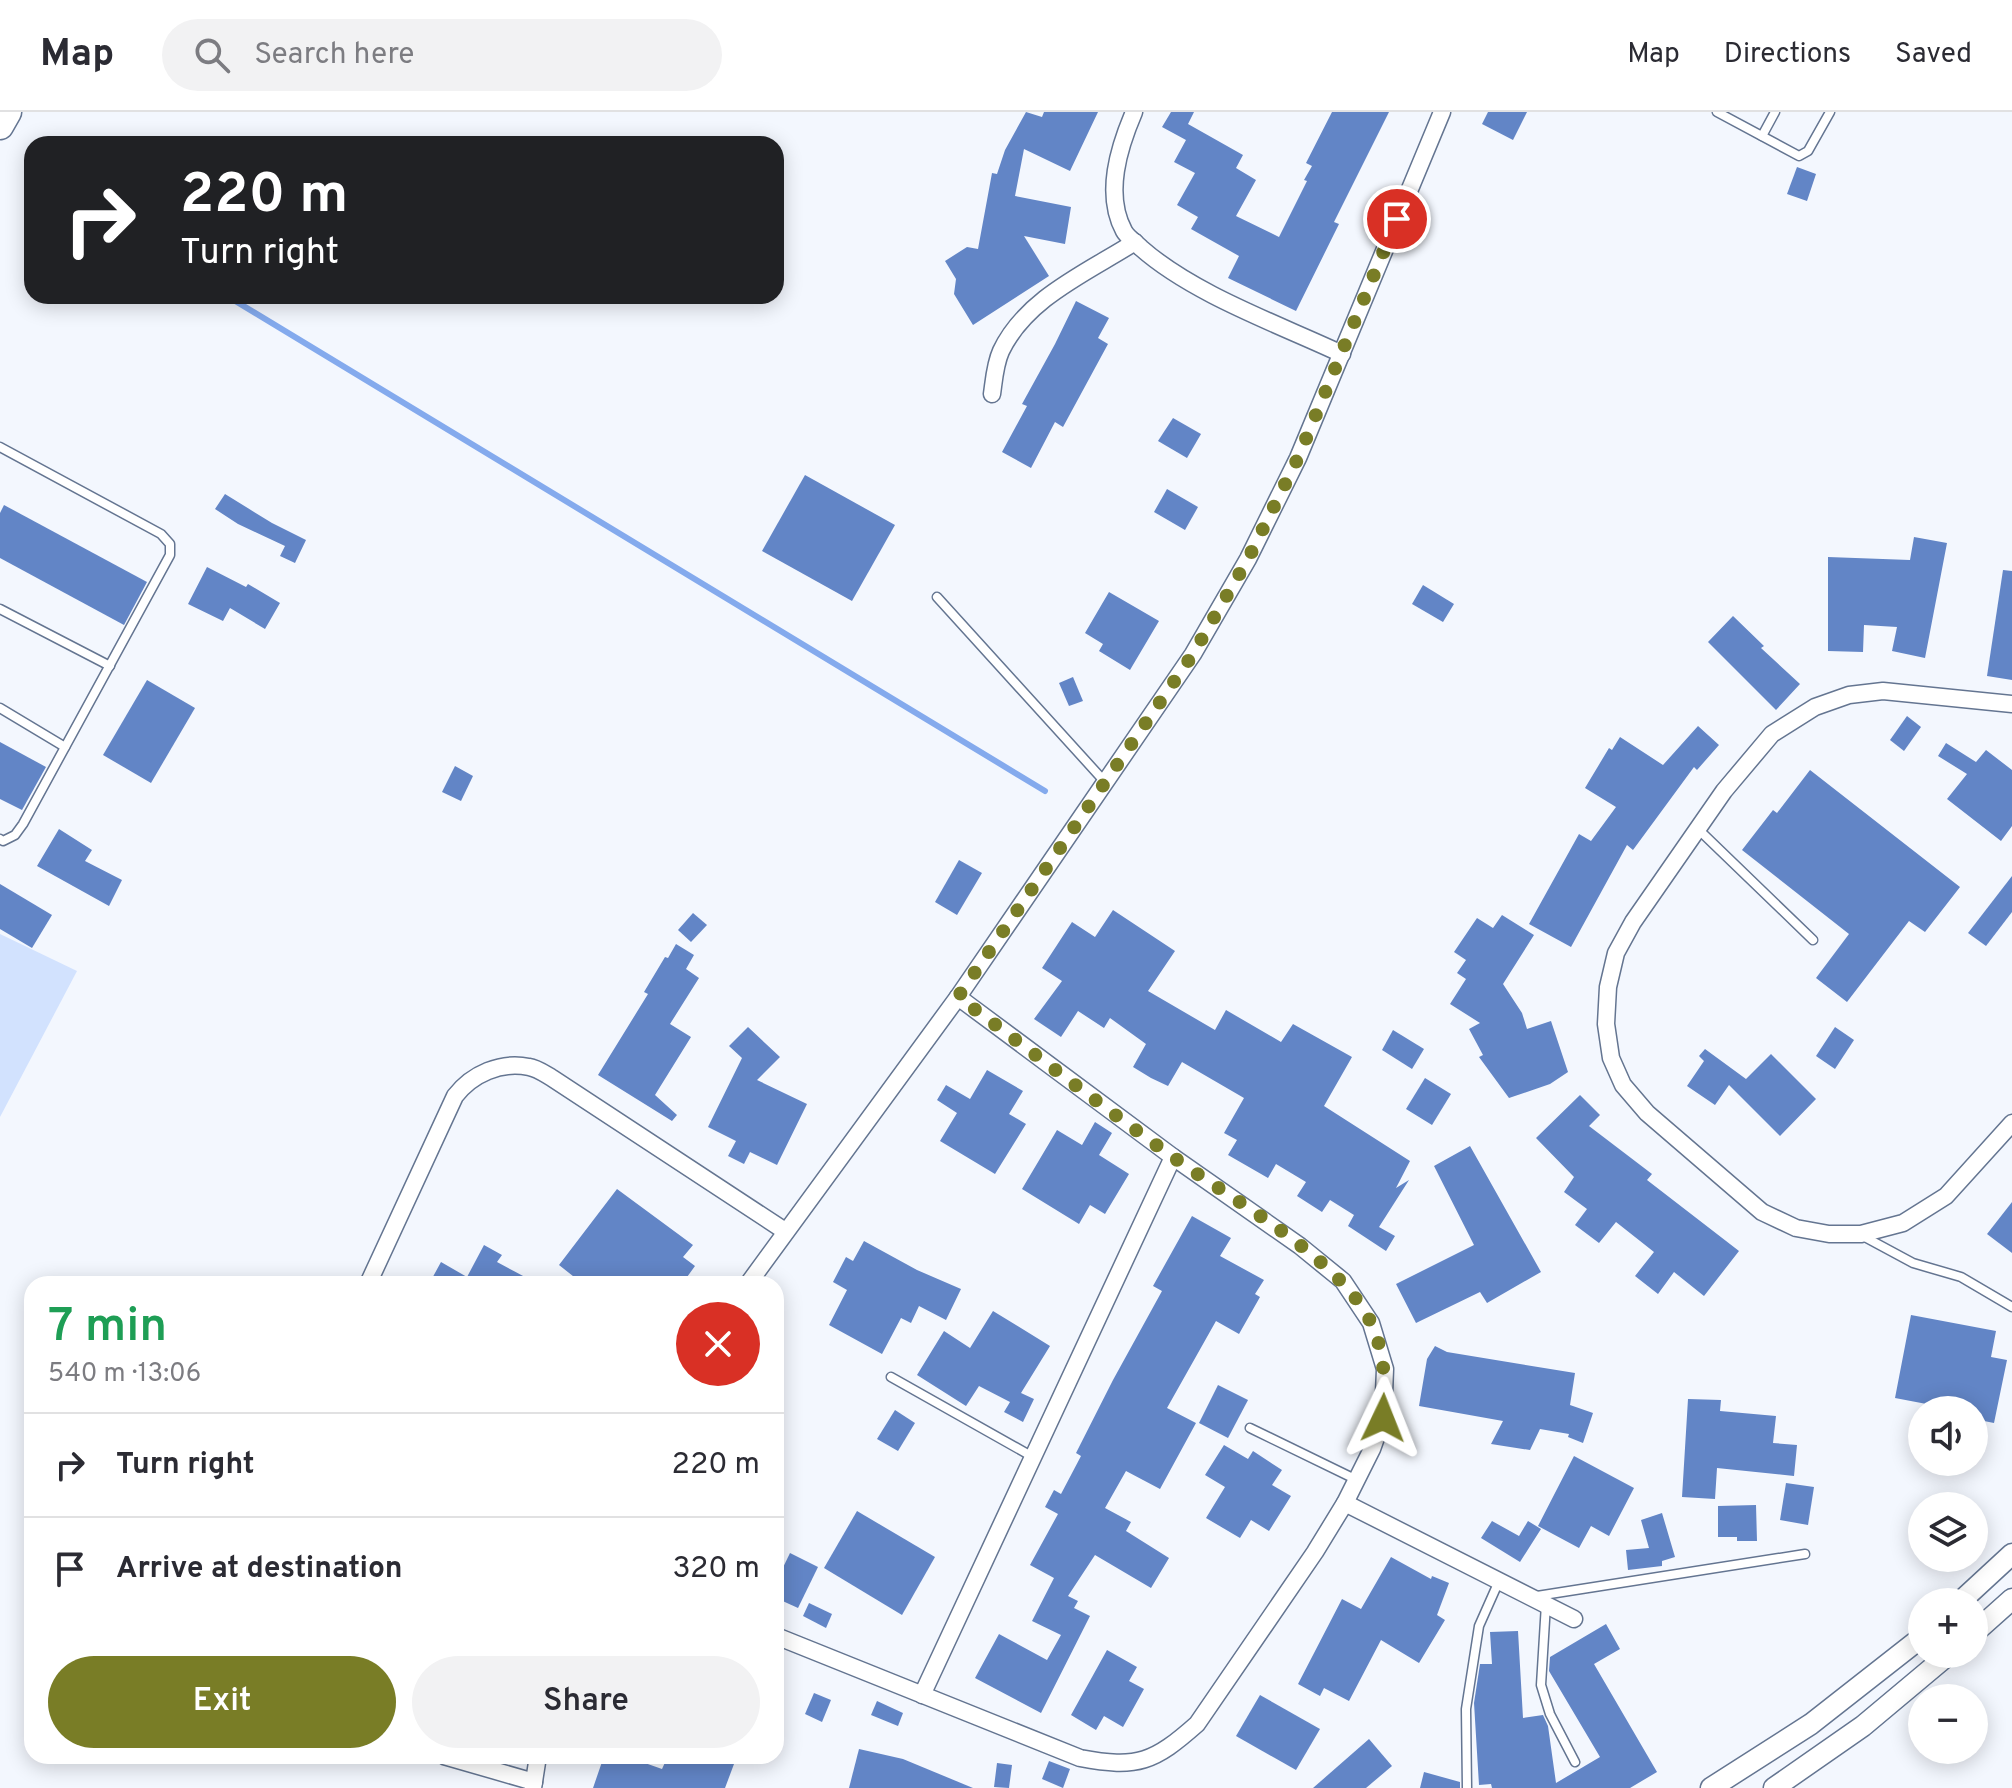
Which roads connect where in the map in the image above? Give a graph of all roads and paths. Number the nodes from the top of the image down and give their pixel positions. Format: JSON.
{"nodes":[{"id":1,"x":8,"y":112,"type":"edge"},
{"id":2,"x":1134,"y":112,"type":"edge"},
{"id":3,"x":1442,"y":112,"type":"edge"},
{"id":4,"x":1717,"y":112,"type":"edge"},
{"id":5,"x":1775,"y":112,"type":"edge"},
{"id":6,"x":1830,"y":112,"type":"edge"},
{"id":7,"x":0,"y":126,"type":"edge"},
{"id":8,"x":1762,"y":136,"type":"junction"},
{"id":9,"x":1135,"y":242,"type":"junction"},
{"id":10,"x":1342,"y":354,"type":"junction"},
{"id":11,"x":992,"y":394,"type":"dead end"},
{"id":12,"x":1,"y":451,"type":"edge"},
{"id":13,"x":937,"y":597,"type":"dead end"},
{"id":14,"x":0,"y":609,"type":"edge"},
{"id":15,"x":110,"y":666,"type":"junction"},
{"id":16,"x":2012,"y":704,"type":"edge"},
{"id":17,"x":0,"y":708,"type":"edge"},
{"id":18,"x":65,"y":747,"type":"junction"},
{"id":19,"x":1105,"y":783,"type":"junction"},
{"id":20,"x":1697,"y":828,"type":"junction"},
{"id":21,"x":0,"y":839,"type":"edge"},
{"id":22,"x":1813,"y":940,"type":"dead end"},
{"id":23,"x":958,"y":997,"type":"junction"},
{"id":24,"x":2012,"y":1123,"type":"edge"},
{"id":25,"x":1173,"y":1157,"type":"junction"},
{"id":26,"x":785,"y":1231,"type":"junction"},
{"id":27,"x":1861,"y":1234,"type":"junction"},
{"id":28,"x":372,"y":1276,"type":"edge"},
{"id":29,"x":754,"y":1276,"type":"edge"},
{"id":30,"x":2012,"y":1307,"type":"edge"},
{"id":31,"x":891,"y":1377,"type":"dead end"},
{"id":32,"x":1250,"y":1428,"type":"dead end"},
{"id":33,"x":1033,"y":1457,"type":"junction"},
{"id":34,"x":1358,"y":1480,"type":"junction"},
{"id":35,"x":1345,"y":1503,"type":"junction"},
{"id":36,"x":1805,"y":1554,"type":"dead end"},
{"id":37,"x":2012,"y":1554,"type":"edge"},
{"id":38,"x":1499,"y":1581,"type":"junction"},
{"id":39,"x":1975,"y":1588,"type":"edge"},
{"id":40,"x":2012,"y":1599,"type":"edge"},
{"id":41,"x":1539,"y":1600,"type":"junction"},
{"id":42,"x":1574,"y":1619,"type":"dead end"},
{"id":43,"x":1988,"y":1620,"type":"edge"},
{"id":44,"x":784,"y":1639,"type":"edge"},
{"id":45,"x":1908,"y":1648,"type":"edge"},
{"id":46,"x":1932,"y":1668,"type":"edge"},
{"id":47,"x":922,"y":1695,"type":"junction"},
{"id":48,"x":1575,"y":1762,"type":"dead end"},
{"id":49,"x":469,"y":1764,"type":"edge"},
{"id":50,"x":537,"y":1764,"type":"edge"},
{"id":51,"x":534,"y":1785,"type":"edge"},
{"id":52,"x":1467,"y":1788,"type":"edge"},
{"id":53,"x":1711,"y":1788,"type":"edge"},
{"id":54,"x":1774,"y":1788,"type":"edge"}],
"edges":[{"from":1,"to":7,"type":"highway"},
{"from":2,"to":9,"type":"street"},
{"from":3,"to":10,"type":"street"},
{"from":4,"to":8,"type":"lane"},
{"from":5,"to":8,"type":"lane"},
{"from":6,"to":8,"type":"lane"},
{"from":9,"to":10,"type":"street"},
{"from":9,"to":11,"type":"street"},
{"from":10,"to":19,"type":"street"},
{"from":12,"to":15,"type":"lane"},
{"from":13,"to":19,"type":"lane"},
{"from":14,"to":15,"type":"lane"},
{"from":15,"to":18,"type":"lane"},
{"from":16,"to":20,"type":"street"},
{"from":17,"to":18,"type":"lane"},
{"from":18,"to":21,"type":"lane"},
{"from":19,"to":23,"type":"street"},
{"from":20,"to":22,"type":"lane"},
{"from":20,"to":27,"type":"street"},
{"from":23,"to":25,"type":"street"},
{"from":23,"to":26,"type":"street"},
{"from":24,"to":27,"type":"street"},
{"from":25,"to":33,"type":"street"},
{"from":25,"to":34,"type":"street"},
{"from":26,"to":28,"type":"street"},
{"from":26,"to":29,"type":"street"},
{"from":27,"to":30,"type":"lane"},
{"from":31,"to":33,"type":"lane"},
{"from":32,"to":34,"type":"lane"},
{"from":33,"to":47,"type":"street"},
{"from":34,"to":35,"type":"street"},
{"from":35,"to":38,"type":"street"},
{"from":35,"to":47,"type":"street"},
{"from":36,"to":41,"type":"lane"},
{"from":37,"to":39,"type":"street"},
{"from":38,"to":41,"type":"street"},
{"from":38,"to":52,"type":"lane"},
{"from":40,"to":43,"type":"street"},
{"from":41,"to":42,"type":"street"},
{"from":41,"to":48,"type":"lane"},
{"from":44,"to":47,"type":"street"},
{"from":45,"to":53,"type":"street"},
{"from":46,"to":54,"type":"street"},
{"from":49,"to":51,"type":"street"},
{"from":50,"to":51,"type":"street"}]}
